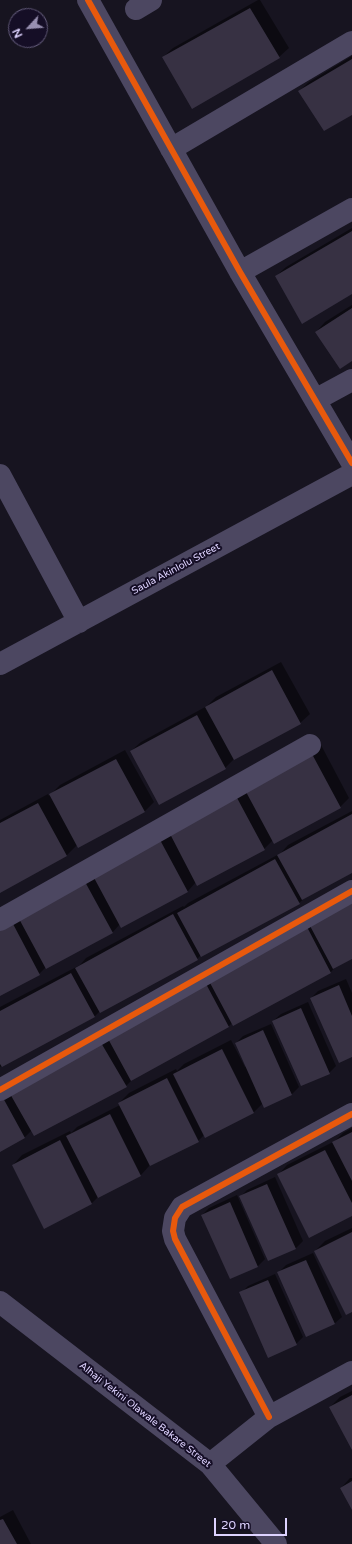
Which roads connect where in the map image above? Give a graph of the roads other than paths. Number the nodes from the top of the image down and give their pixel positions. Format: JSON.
{"nodes":[{"id":1,"x":88,"y":0,"type":"edge"},
{"id":2,"x":352,"y":42,"type":"edge"},
{"id":3,"x":171,"y":149,"type":"junction"},
{"id":4,"x":352,"y":209,"type":"edge"},
{"id":5,"x":240,"y":272,"type":"junction"},
{"id":6,"x":352,"y":380,"type":"edge"},
{"id":7,"x":315,"y":400,"type":"junction"},
{"id":8,"x":352,"y":462,"type":"edge"},
{"id":9,"x":352,"y":474,"type":"edge"},
{"id":10,"x":0,"y":475,"type":"edge"},
{"id":11,"x":79,"y":622,"type":"junction"},
{"id":12,"x":0,"y":664,"type":"edge"},
{"id":13,"x":310,"y":745,"type":"dead end"},
{"id":14,"x":352,"y":891,"type":"edge"},
{"id":15,"x":0,"y":920,"type":"edge"},
{"id":16,"x":0,"y":1090,"type":"edge"},
{"id":17,"x":352,"y":1114,"type":"edge"},
{"id":18,"x":0,"y":1302,"type":"edge"},
{"id":19,"x":352,"y":1372,"type":"edge"},
{"id":20,"x":269,"y":1417,"type":"junction"},
{"id":21,"x":210,"y":1464,"type":"junction"},
{"id":22,"x":276,"y":1544,"type":"edge"}],
"edges":[{"from":1,"to":3,"type":"street"},
{"from":2,"to":3,"type":"street"},
{"from":3,"to":5,"type":"street"},
{"from":4,"to":5,"type":"street"},
{"from":5,"to":7,"type":"street"},
{"from":6,"to":7,"type":"street"},
{"from":7,"to":8,"type":"street"},
{"from":9,"to":11,"type":"street","name":"Saula Akinlolu Street"},
{"from":10,"to":11,"type":"street"},
{"from":11,"to":12,"type":"street","name":"Saula Akinlolu Street"},
{"from":13,"to":15,"type":"street"},
{"from":14,"to":16,"type":"street"},
{"from":17,"to":20,"type":"street"},
{"from":18,"to":21,"type":"street","name":"Alhaji Yekini Olawale Bakare Street"},
{"from":19,"to":20,"type":"street"},
{"from":20,"to":21,"type":"street"},
{"from":21,"to":22,"type":"street","name":"Alhaji Yekini Olawale Bakare Street"}]}
